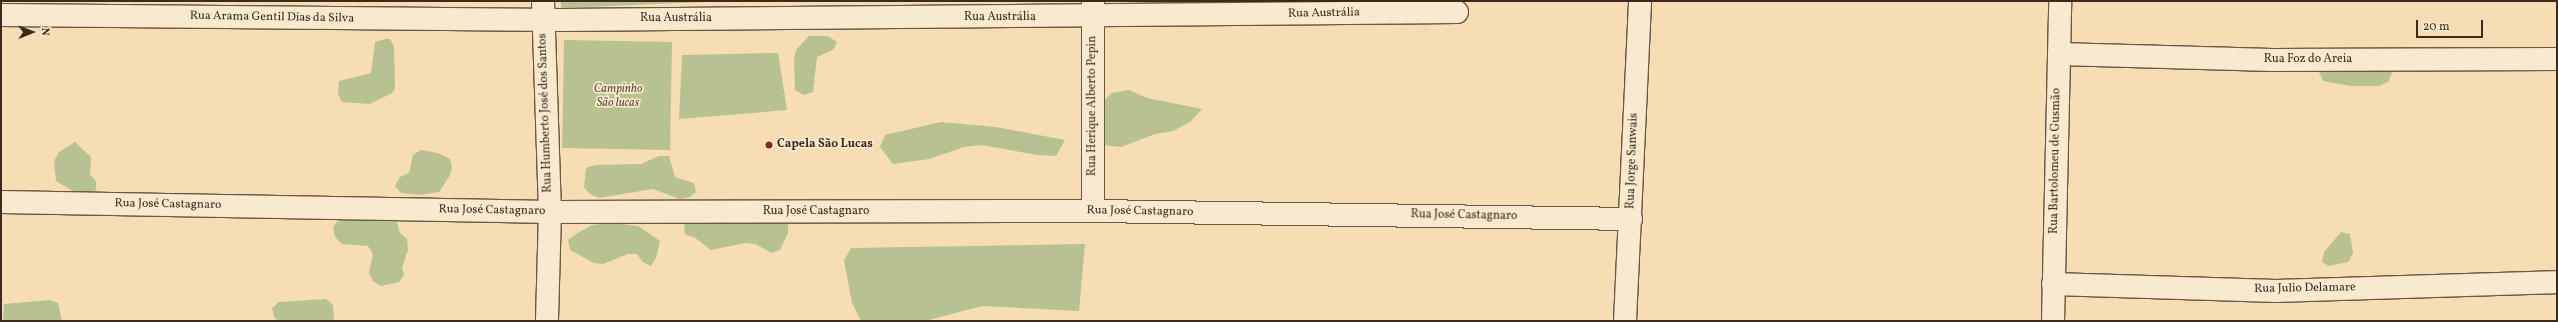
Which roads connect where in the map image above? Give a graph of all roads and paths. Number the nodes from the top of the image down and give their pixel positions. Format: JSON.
{"nodes":[{"id":1,"x":1640,"y":1,"type":"edge"},
{"id":2,"x":2060,"y":1,"type":"edge"},
{"id":3,"x":1093,"y":9,"type":"edge"},
{"id":4,"x":543,"y":10,"type":"edge"},
{"id":5,"x":1457,"y":12,"type":"dead end"},
{"id":6,"x":1,"y":15,"type":"edge"},
{"id":7,"x":2059,"y":54,"type":"junction"},
{"id":8,"x":2557,"y":59,"type":"edge"},
{"id":9,"x":1,"y":202,"type":"edge"},
{"id":10,"x":1093,"y":211,"type":"junction"},
{"id":11,"x":550,"y":212,"type":"junction"},
{"id":12,"x":1631,"y":219,"type":"junction"},
{"id":13,"x":2557,"y":282,"type":"edge"},
{"id":14,"x":2053,"y":284,"type":"junction"},
{"id":15,"x":547,"y":321,"type":"edge"},
{"id":16,"x":1625,"y":321,"type":"edge"},
{"id":17,"x":2053,"y":321,"type":"edge"}],
"edges":[{"from":1,"to":12,"type":"street","name":"Rua Jorge Sanwais"},
{"from":2,"to":7,"type":"street","name":"Rua Bartolomeu de Gusmão"},
{"from":3,"to":4,"type":"street","name":"Rua Austrália"},
{"from":3,"to":5,"type":"street","name":"Rua Austrália"},
{"from":3,"to":10,"type":"street","name":"Rua Herique Alberto Pepin"},
{"from":4,"to":6,"type":"street","name":"Rua Arama Gentil Dias da Silva"},
{"from":4,"to":11,"type":"street","name":"Rua Humberto José dos Santos"},
{"from":7,"to":8,"type":"street","name":"Rua Foz do Areia"},
{"from":7,"to":14,"type":"street","name":"Rua Bartolomeu de Gusmão"},
{"from":9,"to":11,"type":"street","name":"Rua José Castagnaro"},
{"from":10,"to":11,"type":"street","name":"Rua José Castagnaro"},
{"from":10,"to":12,"type":"street","name":"Rua José Castagnaro"},
{"from":11,"to":15,"type":"street","name":"Rua Humberto José dos Santos"},
{"from":12,"to":16,"type":"street","name":"Rua Jorge Sanwais"},
{"from":13,"to":14,"type":"street","name":"Rua Julio Delamare"},
{"from":14,"to":17,"type":"street","name":"Rua Bartolomeu de Gusmão"}]}
